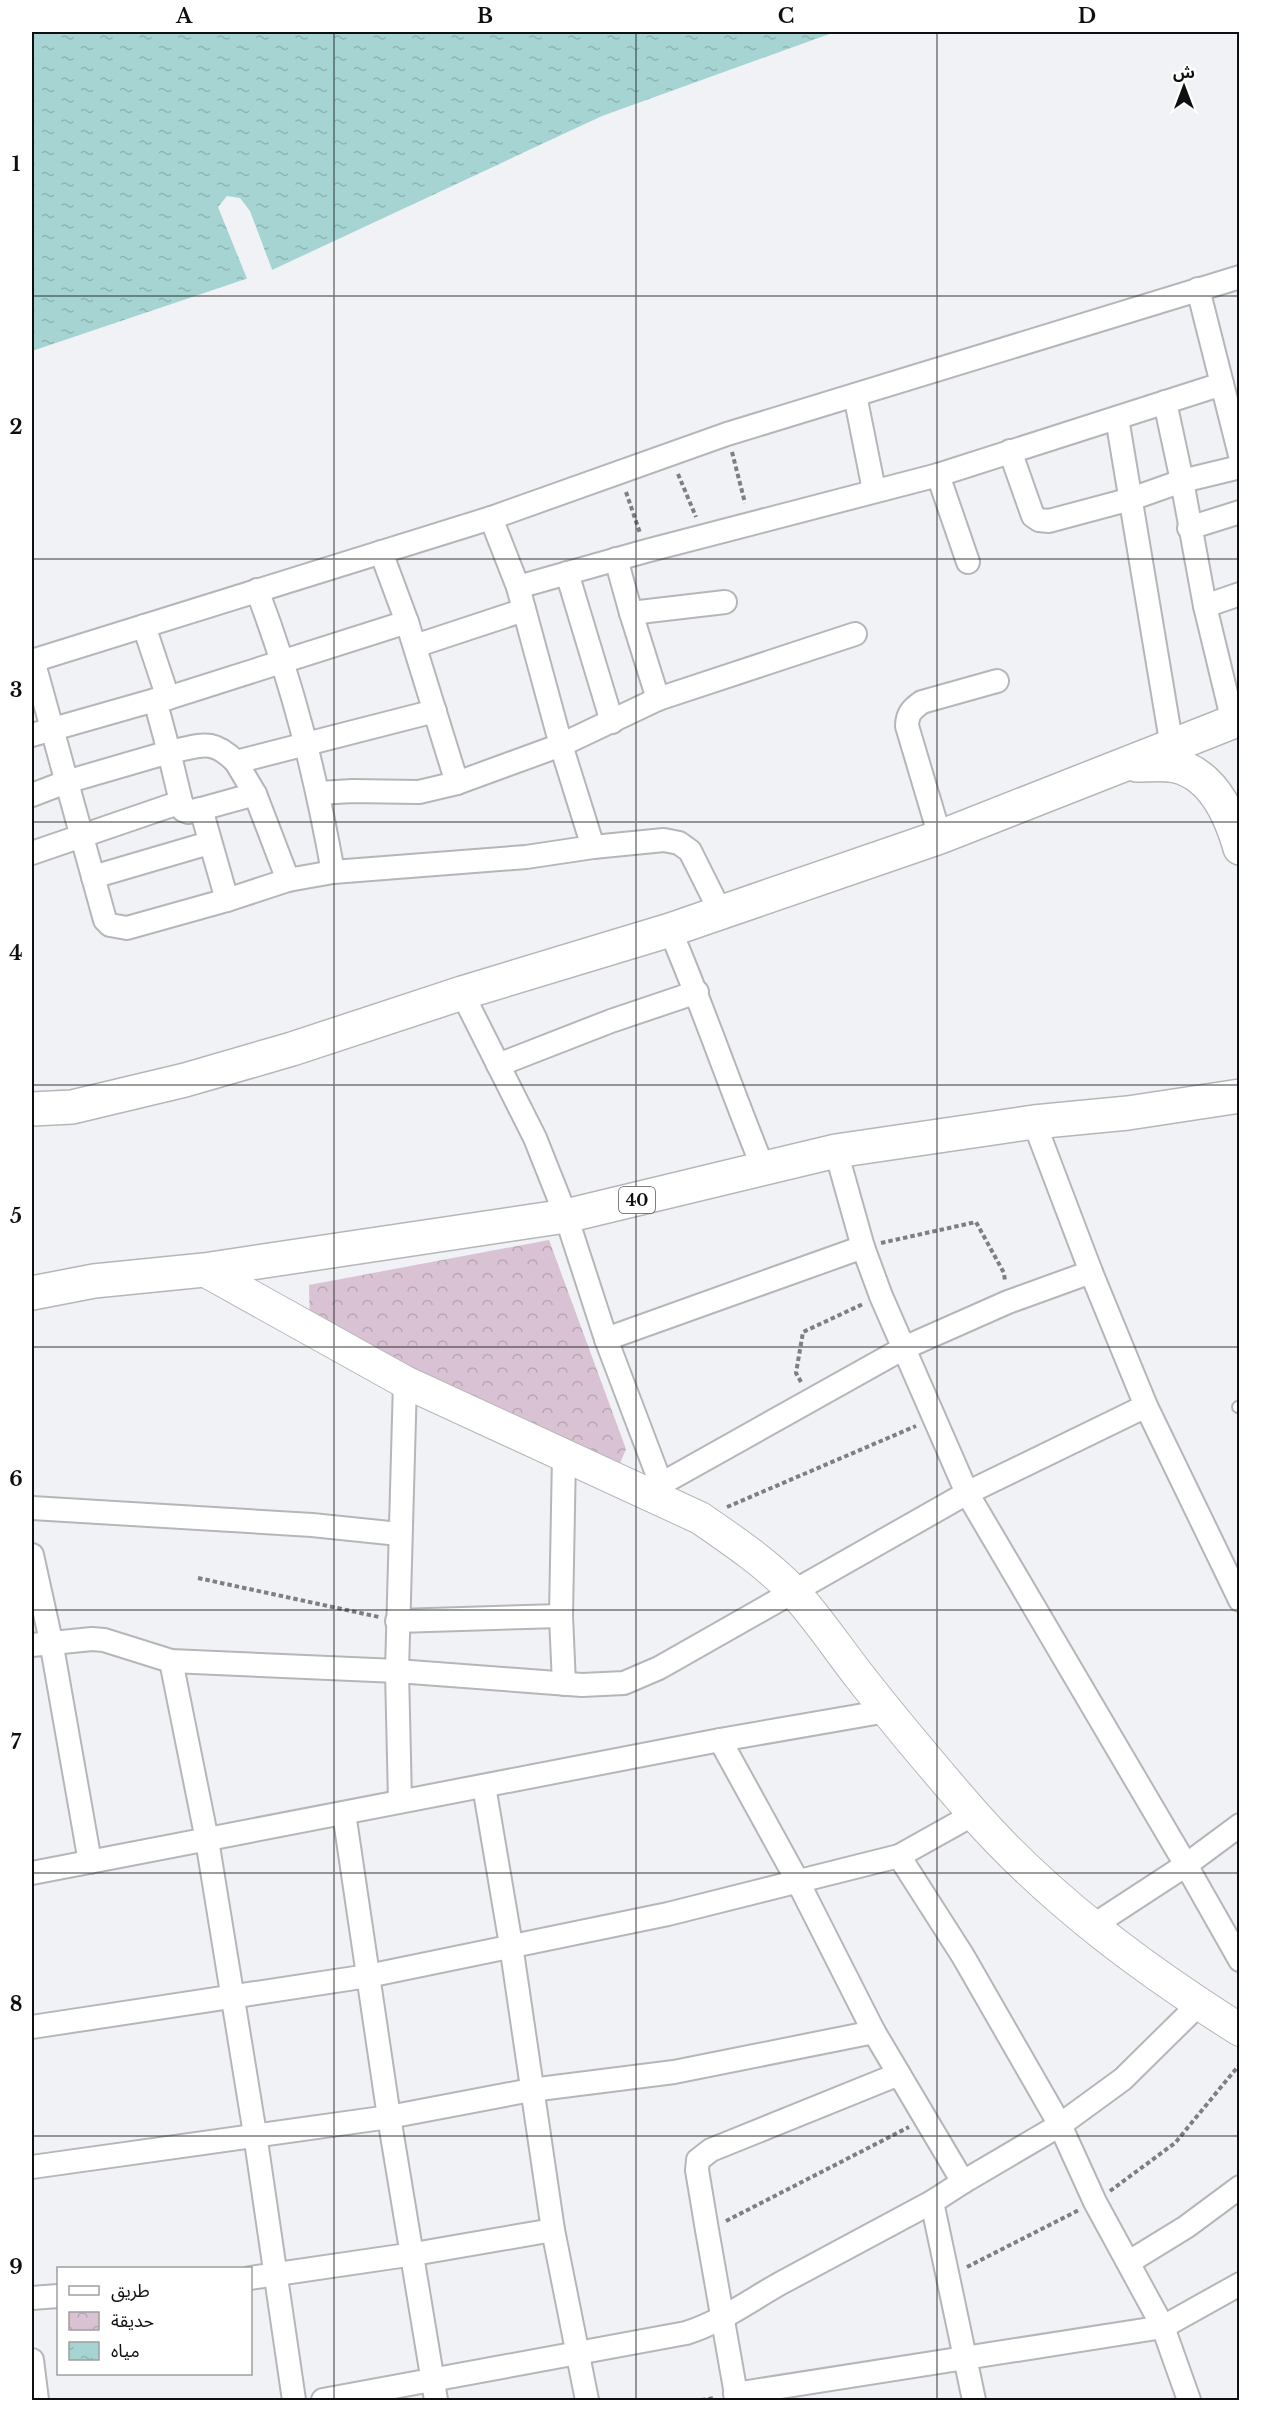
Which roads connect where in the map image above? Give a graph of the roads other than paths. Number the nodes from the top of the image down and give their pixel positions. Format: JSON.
{"nodes":[{"id":1,"x":1239,"y":277,"type":"edge"},
{"id":2,"x":1198,"y":289,"type":"junction"},
{"id":3,"x":1222,"y":384,"type":"junction"},
{"id":4,"x":855,"y":395,"type":"junction"},
{"id":5,"x":1165,"y":402,"type":"junction"},
{"id":6,"x":1234,"y":407,"type":"edge"},
{"id":7,"x":1117,"y":418,"type":"junction"},
{"id":8,"x":1010,"y":451,"type":"junction"},
{"id":9,"x":1239,"y":455,"type":"edge"},
{"id":10,"x":1239,"y":467,"type":"edge"},
{"id":11,"x":938,"y":475,"type":"junction"},
{"id":12,"x":1182,"y":481,"type":"junction"},
{"id":13,"x":874,"y":490,"type":"junction"},
{"id":14,"x":1131,"y":499,"type":"junction"},
{"id":15,"x":1239,"y":512,"type":"edge"},
{"id":16,"x":491,"y":518,"type":"junction"},
{"id":17,"x":1189,"y":528,"type":"junction"},
{"id":18,"x":381,"y":552,"type":"junction"},
{"id":19,"x":616,"y":559,"type":"junction"},
{"id":20,"x":968,"y":562,"type":"dead end"},
{"id":21,"x":567,"y":573,"type":"junction"},
{"id":22,"x":518,"y":587,"type":"junction"},
{"id":23,"x":257,"y":590,"type":"junction"},
{"id":24,"x":1239,"y":594,"type":"edge"},
{"id":25,"x":725,"y":602,"type":"dead end"},
{"id":26,"x":1205,"y":606,"type":"junction"},
{"id":27,"x":524,"y":610,"type":"junction"},
{"id":28,"x":631,"y":613,"type":"junction"},
{"id":29,"x":407,"y":622,"type":"junction"},
{"id":30,"x":144,"y":626,"type":"junction"},
{"id":31,"x":855,"y":634,"type":"dead end"},
{"id":32,"x":415,"y":646,"type":"junction"},
{"id":33,"x":32,"y":660,"type":"edge"},
{"id":34,"x":283,"y":660,"type":"junction"},
{"id":35,"x":997,"y":681,"type":"dead end"},
{"id":36,"x":162,"y":699,"type":"junction"},
{"id":37,"x":658,"y":699,"type":"junction"},
{"id":38,"x":435,"y":711,"type":"junction"},
{"id":39,"x":1236,"y":720,"type":"edge"},
{"id":40,"x":612,"y":722,"type":"junction"},
{"id":41,"x":42,"y":732,"type":"edge"},
{"id":42,"x":307,"y":744,"type":"junction"},
{"id":43,"x":561,"y":745,"type":"junction"},
{"id":44,"x":1172,"y":747,"type":"junction"},
{"id":45,"x":169,"y":752,"type":"junction"},
{"id":46,"x":236,"y":762,"type":"junction"},
{"id":47,"x":1121,"y":764,"type":"junction"},
{"id":48,"x":66,"y":782,"type":"junction"},
{"id":49,"x":457,"y":783,"type":"junction"},
{"id":50,"x":319,"y":793,"type":"junction"},
{"id":51,"x":255,"y":794,"type":"junction"},
{"id":52,"x":32,"y":795,"type":"edge"},
{"id":53,"x":191,"y":806,"type":"junction"},
{"id":54,"x":82,"y":834,"type":"junction"},
{"id":55,"x":940,"y":837,"type":"junction"},
{"id":56,"x":209,"y":843,"type":"junction"},
{"id":57,"x":593,"y":847,"type":"junction"},
{"id":58,"x":1239,"y":848,"type":"edge"},
{"id":59,"x":32,"y":853,"type":"edge"},
{"id":60,"x":333,"y":872,"type":"junction"},
{"id":61,"x":93,"y":877,"type":"junction"},
{"id":62,"x":288,"y":880,"type":"junction"},
{"id":63,"x":227,"y":900,"type":"junction"},
{"id":64,"x":721,"y":913,"type":"junction"},
{"id":65,"x":670,"y":930,"type":"junction"},
{"id":66,"x":697,"y":992,"type":"junction"},
{"id":67,"x":462,"y":993,"type":"junction"},
{"id":68,"x":498,"y":1065,"type":"junction"},
{"id":69,"x":1239,"y":1096,"type":"edge"},
{"id":70,"x":32,"y":1109,"type":"edge"},
{"id":71,"x":1034,"y":1122,"type":"junction"},
{"id":72,"x":836,"y":1151,"type":"junction"},
{"id":73,"x":764,"y":1170,"type":"junction"},
{"id":74,"x":566,"y":1216,"type":"junction"},
{"id":75,"x":863,"y":1247,"type":"junction"},
{"id":76,"x":204,"y":1270,"type":"junction"},
{"id":77,"x":1091,"y":1272,"type":"junction"},
{"id":78,"x":32,"y":1293,"type":"edge"},
{"id":79,"x":606,"y":1339,"type":"junction"},
{"id":80,"x":904,"y":1348,"type":"junction"},
{"id":81,"x":405,"y":1382,"type":"junction"},
{"id":82,"x":1146,"y":1406,"type":"junction"},
{"id":83,"x":564,"y":1456,"type":"junction"},
{"id":84,"x":655,"y":1489,"type":"junction"},
{"id":85,"x":967,"y":1493,"type":"junction"},
{"id":86,"x":32,"y":1508,"type":"edge"},
{"id":87,"x":399,"y":1534,"type":"junction"},
{"id":88,"x":32,"y":1556,"type":"edge"},
{"id":89,"x":793,"y":1591,"type":"junction"},
{"id":90,"x":1239,"y":1600,"type":"edge"},
{"id":91,"x":561,"y":1616,"type":"junction"},
{"id":92,"x":397,"y":1621,"type":"junction"},
{"id":93,"x":41,"y":1643,"type":"edge"},
{"id":94,"x":171,"y":1661,"type":"junction"},
{"id":95,"x":397,"y":1671,"type":"junction"},
{"id":96,"x":564,"y":1684,"type":"junction"},
{"id":97,"x":887,"y":1712,"type":"junction"},
{"id":98,"x":720,"y":1740,"type":"junction"},
{"id":99,"x":484,"y":1786,"type":"junction"},
{"id":100,"x":400,"y":1802,"type":"junction"},
{"id":101,"x":344,"y":1813,"type":"junction"},
{"id":102,"x":974,"y":1814,"type":"junction"},
{"id":103,"x":1239,"y":1826,"type":"edge"},
{"id":104,"x":207,"y":1840,"type":"junction"},
{"id":105,"x":899,"y":1856,"type":"junction"},
{"id":106,"x":90,"y":1862,"type":"junction"},
{"id":107,"x":1186,"y":1864,"type":"junction"},
{"id":108,"x":32,"y":1873,"type":"edge"},
{"id":109,"x":797,"y":1880,"type":"junction"},
{"id":110,"x":1091,"y":1927,"type":"junction"},
{"id":111,"x":511,"y":1945,"type":"junction"},
{"id":112,"x":1239,"y":1960,"type":"edge"},
{"id":113,"x":368,"y":1976,"type":"junction"},
{"id":114,"x":232,"y":1996,"type":"junction"},
{"id":115,"x":1199,"y":2004,"type":"junction"},
{"id":116,"x":32,"y":2027,"type":"edge"},
{"id":117,"x":1239,"y":2030,"type":"edge"},
{"id":118,"x":874,"y":2032,"type":"junction"},
{"id":119,"x":899,"y":2074,"type":"junction"},
{"id":120,"x":531,"y":2090,"type":"junction"},
{"id":121,"x":390,"y":2117,"type":"junction"},
{"id":122,"x":1060,"y":2125,"type":"junction"},
{"id":123,"x":255,"y":2134,"type":"junction"},
{"id":124,"x":32,"y":2167,"type":"edge"},
{"id":125,"x":963,"y":2182,"type":"junction"},
{"id":126,"x":1239,"y":2187,"type":"edge"},
{"id":127,"x":932,"y":2202,"type":"junction"},
{"id":128,"x":553,"y":2230,"type":"junction"},
{"id":129,"x":414,"y":2254,"type":"junction"},
{"id":130,"x":1129,"y":2262,"type":"junction"},
{"id":131,"x":276,"y":2276,"type":"junction"},
{"id":132,"x":252,"y":2278,"type":"edge"},
{"id":133,"x":1239,"y":2284,"type":"edge"},
{"id":134,"x":57,"y":2296,"type":"edge"},
{"id":135,"x":32,"y":2298,"type":"edge"},
{"id":136,"x":723,"y":2319,"type":"junction"},
{"id":137,"x":1163,"y":2327,"type":"junction"},
{"id":138,"x":577,"y":2352,"type":"junction"},
{"id":139,"x":965,"y":2357,"type":"junction"},
{"id":140,"x":32,"y":2360,"type":"edge"},
{"id":141,"x":434,"y":2391,"type":"edge"},
{"id":142,"x":736,"y":2397,"type":"edge"},
{"id":143,"x":37,"y":2400,"type":"edge"},
{"id":144,"x":294,"y":2400,"type":"edge"},
{"id":145,"x":323,"y":2400,"type":"edge"},
{"id":146,"x":587,"y":2400,"type":"edge"},
{"id":147,"x":974,"y":2400,"type":"edge"},
{"id":148,"x":1189,"y":2400,"type":"edge"}],
"edges":[{"from":1,"to":2,"type":"street"},
{"from":2,"to":3,"type":"street"},
{"from":2,"to":4,"type":"street"},
{"from":3,"to":5,"type":"street"},
{"from":3,"to":6,"type":"street"},
{"from":4,"to":13,"type":"street"},
{"from":4,"to":16,"type":"street"},
{"from":5,"to":7,"type":"street"},
{"from":5,"to":12,"type":"street"},
{"from":6,"to":9,"type":"street"},
{"from":7,"to":8,"type":"street"},
{"from":7,"to":14,"type":"street"},
{"from":8,"to":11,"type":"street"},
{"from":8,"to":14,"type":"street"},
{"from":10,"to":12,"type":"street"},
{"from":11,"to":13,"type":"street"},
{"from":11,"to":20,"type":"street"},
{"from":12,"to":14,"type":"street"},
{"from":12,"to":17,"type":"street"},
{"from":13,"to":19,"type":"street"},
{"from":14,"to":44,"type":"street"},
{"from":15,"to":17,"type":"street"},
{"from":16,"to":18,"type":"street"},
{"from":16,"to":22,"type":"street"},
{"from":17,"to":26,"type":"street"},
{"from":18,"to":23,"type":"street"},
{"from":18,"to":29,"type":"street"},
{"from":19,"to":21,"type":"street"},
{"from":19,"to":28,"type":"street"},
{"from":21,"to":22,"type":"street"},
{"from":21,"to":40,"type":"street"},
{"from":22,"to":27,"type":"street"},
{"from":23,"to":30,"type":"street"},
{"from":23,"to":34,"type":"street"},
{"from":24,"to":26,"type":"street"},
{"from":25,"to":28,"type":"street"},
{"from":26,"to":39,"type":"street"},
{"from":27,"to":32,"type":"street"},
{"from":27,"to":43,"type":"street"},
{"from":28,"to":37,"type":"street"},
{"from":29,"to":32,"type":"street"},
{"from":29,"to":34,"type":"street"},
{"from":30,"to":33,"type":"street"},
{"from":30,"to":36,"type":"street"},
{"from":31,"to":37,"type":"street"},
{"from":32,"to":38,"type":"street"},
{"from":33,"to":41,"type":"street"},
{"from":34,"to":36,"type":"street"},
{"from":34,"to":42,"type":"street"},
{"from":35,"to":55,"type":"street"},
{"from":36,"to":41,"type":"street"},
{"from":36,"to":45,"type":"street"},
{"from":37,"to":40,"type":"street"},
{"from":38,"to":42,"type":"street"},
{"from":38,"to":49,"type":"street"},
{"from":39,"to":44,"type":"highway"},
{"from":40,"to":43,"type":"street"},
{"from":41,"to":48,"type":"street"},
{"from":42,"to":46,"type":"street"},
{"from":42,"to":50,"type":"street"},
{"from":43,"to":49,"type":"street"},
{"from":43,"to":57,"type":"street"},
{"from":44,"to":47,"type":"highway"},
{"from":45,"to":46,"type":"street"},
{"from":45,"to":48,"type":"street"},
{"from":45,"to":53,"type":"street"},
{"from":46,"to":51,"type":"street"},
{"from":47,"to":55,"type":"highway"},
{"from":47,"to":58,"type":"highway"},
{"from":48,"to":52,"type":"street"},
{"from":48,"to":54,"type":"street"},
{"from":49,"to":50,"type":"street"},
{"from":50,"to":60,"type":"street"},
{"from":51,"to":53,"type":"street"},
{"from":51,"to":62,"type":"street"},
{"from":53,"to":54,"type":"street"},
{"from":53,"to":56,"type":"street"},
{"from":54,"to":59,"type":"street"},
{"from":54,"to":61,"type":"street"},
{"from":55,"to":64,"type":"highway"},
{"from":56,"to":61,"type":"street"},
{"from":56,"to":63,"type":"street"},
{"from":57,"to":60,"type":"street"},
{"from":57,"to":64,"type":"street"},
{"from":60,"to":62,"type":"street"},
{"from":61,"to":63,"type":"street"},
{"from":62,"to":63,"type":"street"},
{"from":64,"to":65,"type":"highway"},
{"from":65,"to":66,"type":"street"},
{"from":65,"to":67,"type":"highway"},
{"from":66,"to":68,"type":"street"},
{"from":66,"to":73,"type":"street"},
{"from":67,"to":68,"type":"street"},
{"from":67,"to":70,"type":"highway"},
{"from":68,"to":74,"type":"street"},
{"from":69,"to":71,"type":"highway","number":"40"},
{"from":71,"to":72,"type":"highway","number":"40"},
{"from":71,"to":77,"type":"street"},
{"from":72,"to":73,"type":"highway","number":"40"},
{"from":72,"to":75,"type":"street"},
{"from":73,"to":74,"type":"highway","number":"40"},
{"from":74,"to":76,"type":"highway","number":"40"},
{"from":74,"to":79,"type":"street"},
{"from":75,"to":79,"type":"street"},
{"from":75,"to":80,"type":"street"},
{"from":76,"to":78,"type":"highway","number":"40"},
{"from":76,"to":81,"type":"street"},
{"from":77,"to":80,"type":"street"},
{"from":77,"to":82,"type":"street"},
{"from":79,"to":84,"type":"street"},
{"from":80,"to":84,"type":"street"},
{"from":80,"to":85,"type":"street"},
{"from":81,"to":83,"type":"street"},
{"from":81,"to":87,"type":"street"},
{"from":82,"to":85,"type":"street"},
{"from":82,"to":90,"type":"street"},
{"from":83,"to":84,"type":"street"},
{"from":83,"to":91,"type":"street"},
{"from":84,"to":89,"type":"street"},
{"from":85,"to":89,"type":"street"},
{"from":85,"to":107,"type":"street"},
{"from":86,"to":87,"type":"street"},
{"from":87,"to":92,"type":"street"},
{"from":88,"to":93,"type":"street"},
{"from":89,"to":96,"type":"street"},
{"from":89,"to":97,"type":"street"},
{"from":91,"to":92,"type":"street"},
{"from":91,"to":96,"type":"street"},
{"from":92,"to":95,"type":"street"},
{"from":93,"to":94,"type":"street"},
{"from":93,"to":106,"type":"street"},
{"from":94,"to":95,"type":"street"},
{"from":94,"to":104,"type":"street"},
{"from":95,"to":96,"type":"street"},
{"from":95,"to":100,"type":"street"},
{"from":97,"to":98,"type":"street"},
{"from":97,"to":102,"type":"street"},
{"from":98,"to":99,"type":"street"},
{"from":98,"to":109,"type":"street"},
{"from":99,"to":100,"type":"street"},
{"from":99,"to":111,"type":"street"},
{"from":100,"to":101,"type":"street"},
{"from":101,"to":104,"type":"street"},
{"from":101,"to":113,"type":"street"},
{"from":102,"to":105,"type":"street"},
{"from":102,"to":110,"type":"street"},
{"from":103,"to":107,"type":"street"},
{"from":104,"to":106,"type":"street"},
{"from":104,"to":114,"type":"street"},
{"from":105,"to":109,"type":"street"},
{"from":105,"to":122,"type":"street"},
{"from":106,"to":108,"type":"street"},
{"from":107,"to":110,"type":"street"},
{"from":107,"to":112,"type":"street"},
{"from":109,"to":111,"type":"street"},
{"from":109,"to":118,"type":"street"},
{"from":110,"to":115,"type":"street"},
{"from":111,"to":113,"type":"street"},
{"from":111,"to":120,"type":"street"},
{"from":113,"to":114,"type":"street"},
{"from":113,"to":121,"type":"street"},
{"from":114,"to":116,"type":"street"},
{"from":114,"to":123,"type":"street"},
{"from":115,"to":117,"type":"street"},
{"from":115,"to":122,"type":"street"},
{"from":118,"to":119,"type":"street"},
{"from":118,"to":120,"type":"street"},
{"from":119,"to":125,"type":"street"},
{"from":119,"to":136,"type":"street"},
{"from":120,"to":121,"type":"street"},
{"from":120,"to":128,"type":"street"},
{"from":121,"to":123,"type":"street"},
{"from":121,"to":129,"type":"street"},
{"from":122,"to":125,"type":"street"},
{"from":122,"to":130,"type":"street"},
{"from":123,"to":124,"type":"street"},
{"from":123,"to":131,"type":"street"},
{"from":125,"to":127,"type":"street"},
{"from":126,"to":130,"type":"street"},
{"from":127,"to":136,"type":"street"},
{"from":127,"to":139,"type":"street"},
{"from":128,"to":129,"type":"street"},
{"from":128,"to":138,"type":"street"},
{"from":129,"to":131,"type":"street"},
{"from":129,"to":141,"type":"street"},
{"from":130,"to":137,"type":"street"},
{"from":131,"to":132,"type":"street"},
{"from":131,"to":144,"type":"street"},
{"from":133,"to":137,"type":"street"},
{"from":134,"to":135,"type":"street"},
{"from":136,"to":138,"type":"street"},
{"from":136,"to":142,"type":"street"},
{"from":137,"to":139,"type":"street"},
{"from":137,"to":148,"type":"street"},
{"from":138,"to":141,"type":"street"},
{"from":138,"to":146,"type":"street"},
{"from":139,"to":142,"type":"street"},
{"from":139,"to":147,"type":"street"},
{"from":140,"to":143,"type":"street"},
{"from":141,"to":145,"type":"street"}]}
